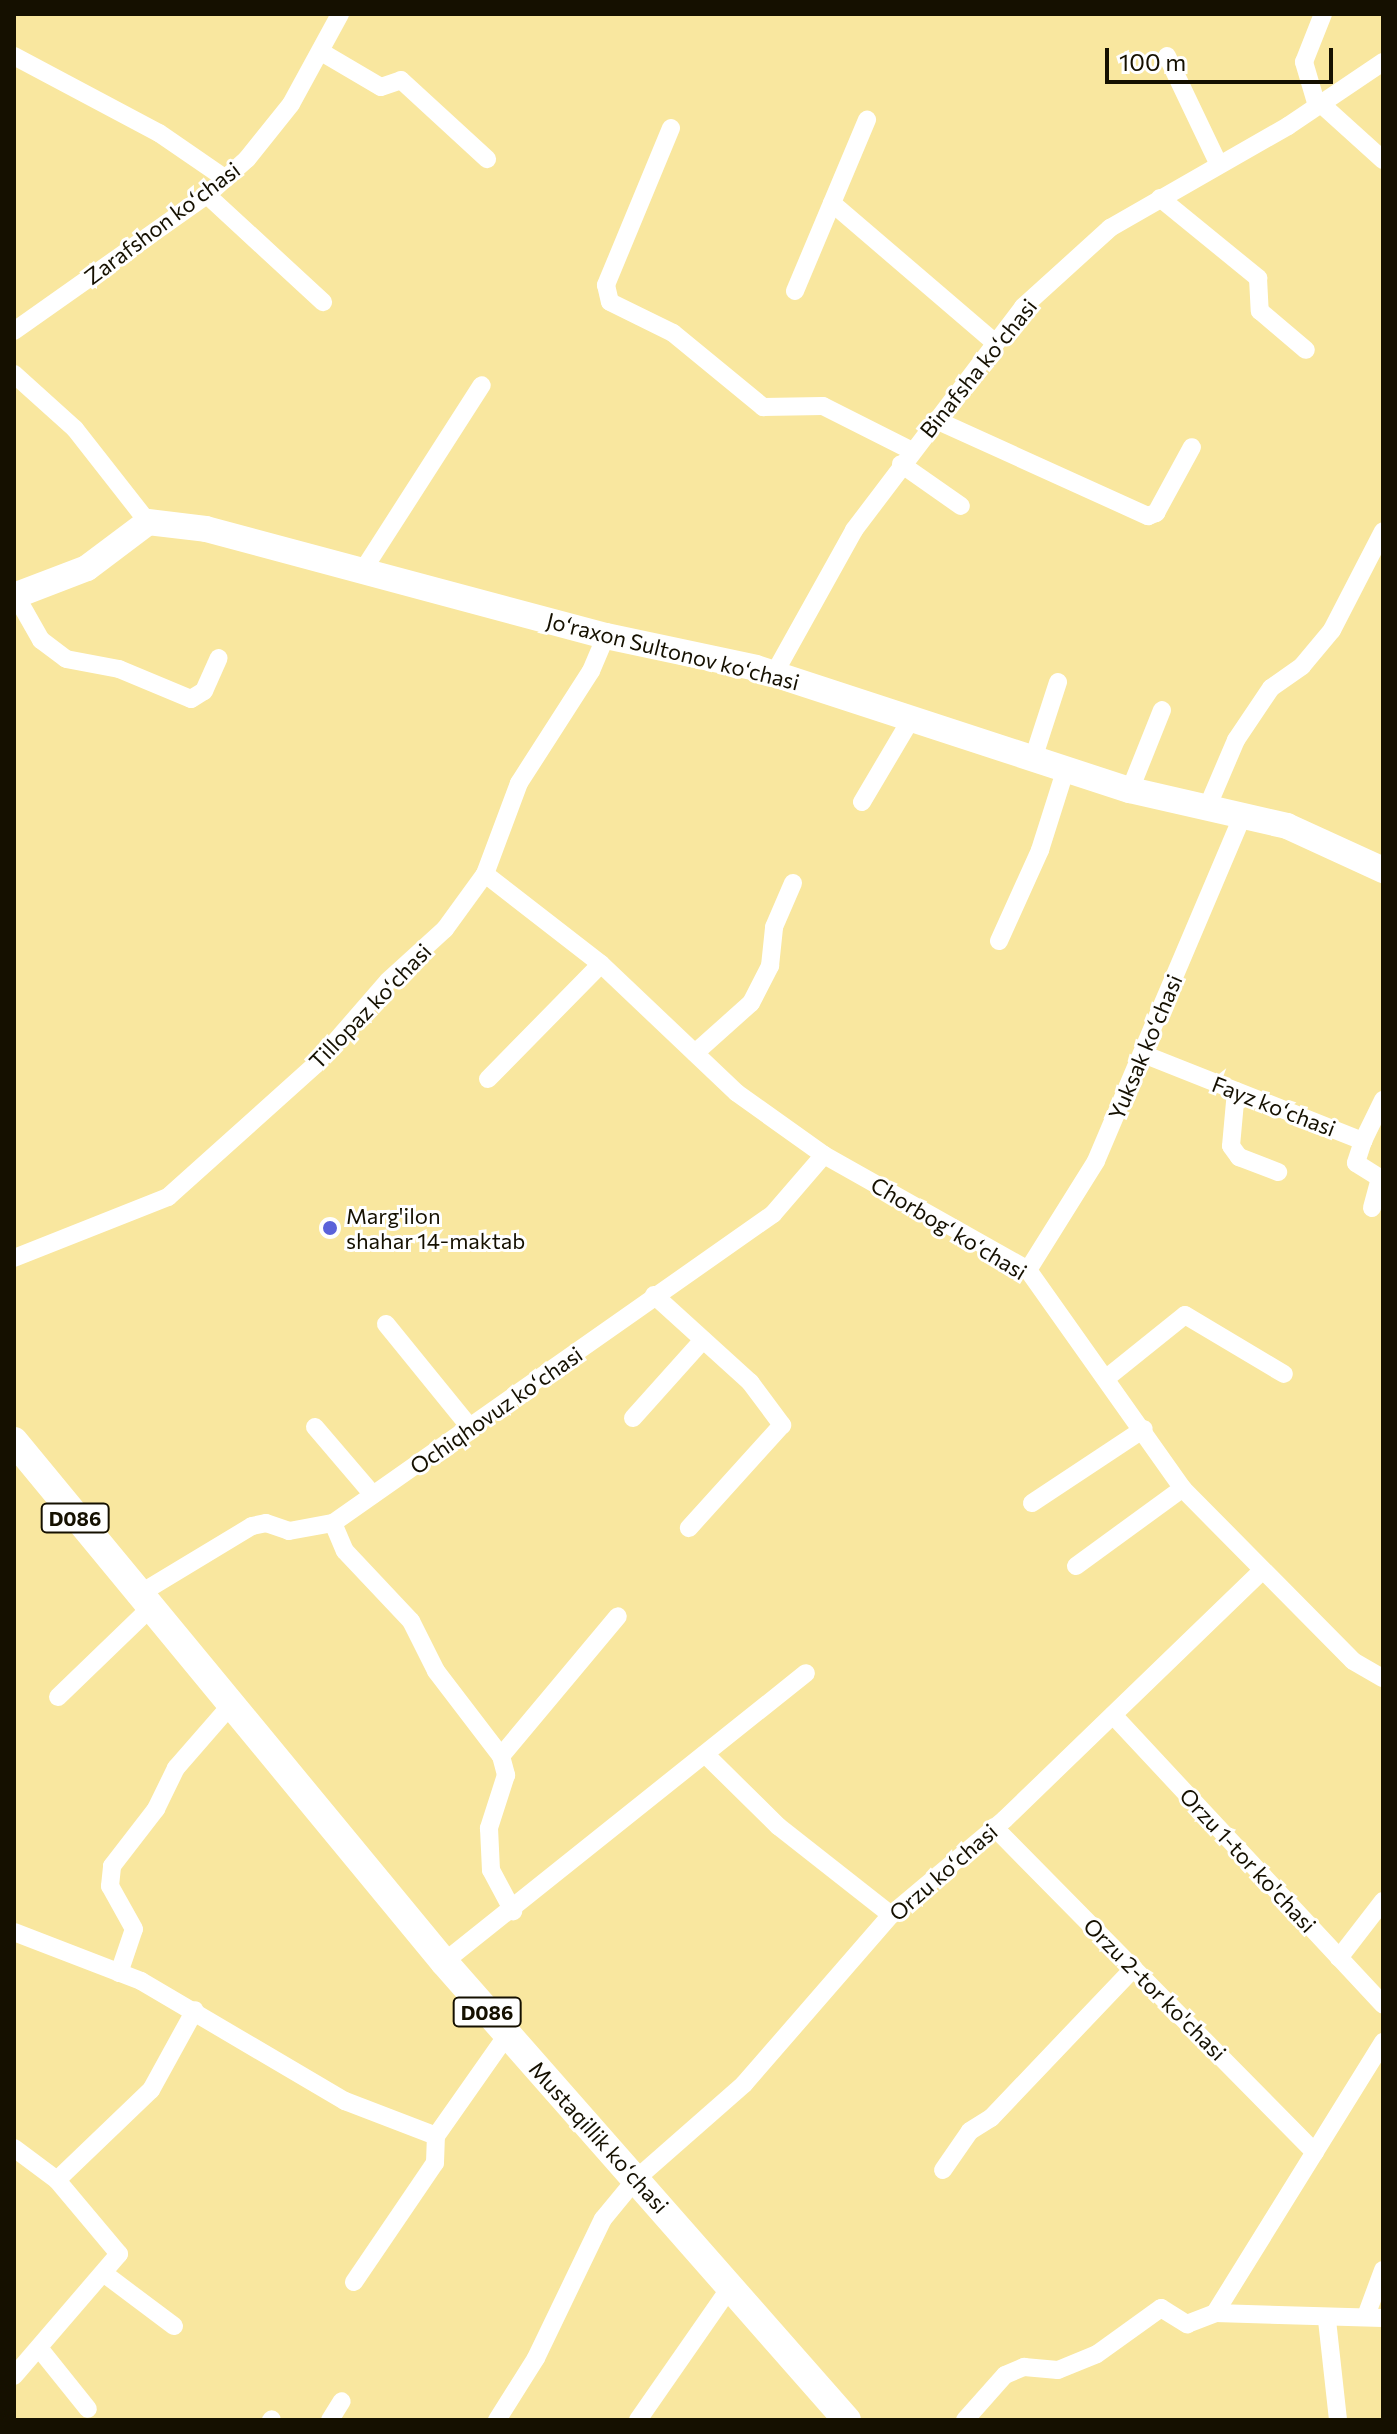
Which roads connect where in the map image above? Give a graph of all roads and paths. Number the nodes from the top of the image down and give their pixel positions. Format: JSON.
{"nodes":[{"id":1,"x":340,"y":14,"type":"edge"},
{"id":2,"x":1323,"y":14,"type":"edge"},
{"id":3,"x":323,"y":53,"type":"junction"},
{"id":4,"x":14,"y":56,"type":"edge"},
{"id":5,"x":1167,"y":56,"type":"dead end"},
{"id":6,"x":1383,"y":62,"type":"edge"},
{"id":7,"x":1319,"y":104,"type":"junction"},
{"id":8,"x":867,"y":120,"type":"dead end"},
{"id":9,"x":671,"y":128,"type":"dead end"},
{"id":10,"x":487,"y":159,"type":"dead end"},
{"id":11,"x":1383,"y":160,"type":"edge"},
{"id":12,"x":1218,"y":163,"type":"junction"},
{"id":13,"x":226,"y":179,"type":"junction"},
{"id":14,"x":207,"y":195,"type":"junction"},
{"id":15,"x":1160,"y":198,"type":"junction"},
{"id":16,"x":832,"y":203,"type":"junction"},
{"id":17,"x":795,"y":291,"type":"dead end"},
{"id":18,"x":323,"y":302,"type":"dead end"},
{"id":19,"x":14,"y":331,"type":"edge"},
{"id":20,"x":994,"y":342,"type":"junction"},
{"id":21,"x":1306,"y":350,"type":"dead end"},
{"id":22,"x":14,"y":374,"type":"edge"},
{"id":23,"x":482,"y":385,"type":"dead end"},
{"id":24,"x":936,"y":420,"type":"junction"},
{"id":25,"x":1192,"y":447,"type":"dead end"},
{"id":26,"x":906,"y":458,"type":"junction"},
{"id":27,"x":961,"y":506,"type":"dead end"},
{"id":28,"x":148,"y":522,"type":"junction"},
{"id":29,"x":1383,"y":531,"type":"edge"},
{"id":30,"x":365,"y":567,"type":"junction"},
{"id":31,"x":15,"y":596,"type":"edge"},
{"id":32,"x":606,"y":636,"type":"junction"},
{"id":33,"x":219,"y":658,"type":"dead end"},
{"id":34,"x":774,"y":674,"type":"junction"},
{"id":35,"x":1058,"y":682,"type":"dead end"},
{"id":36,"x":1162,"y":710,"type":"dead end"},
{"id":37,"x":911,"y":719,"type":"junction"},
{"id":38,"x":1033,"y":759,"type":"junction"},
{"id":39,"x":1065,"y":771,"type":"junction"},
{"id":40,"x":1130,"y":790,"type":"junction"},
{"id":41,"x":862,"y":802,"type":"dead end"},
{"id":42,"x":1207,"y":808,"type":"junction"},
{"id":43,"x":1243,"y":814,"type":"junction"},
{"id":44,"x":1381,"y":864,"type":"edge"},
{"id":45,"x":485,"y":874,"type":"junction"},
{"id":46,"x":793,"y":883,"type":"dead end"},
{"id":47,"x":999,"y":941,"type":"dead end"},
{"id":48,"x":601,"y":964,"type":"junction"},
{"id":49,"x":695,"y":1053,"type":"junction"},
{"id":50,"x":1143,"y":1054,"type":"junction"},
{"id":51,"x":488,"y":1079,"type":"dead end"},
{"id":52,"x":1236,"y":1091,"type":"junction"},
{"id":53,"x":1383,"y":1100,"type":"edge"},
{"id":54,"x":1363,"y":1141,"type":"junction"},
{"id":55,"x":824,"y":1155,"type":"junction"},
{"id":56,"x":1278,"y":1172,"type":"dead end"},
{"id":57,"x":1372,"y":1208,"type":"dead end"},
{"id":58,"x":14,"y":1258,"type":"edge"},
{"id":59,"x":1028,"y":1270,"type":"junction"},
{"id":60,"x":654,"y":1295,"type":"junction"},
{"id":61,"x":386,"y":1324,"type":"dead end"},
{"id":62,"x":703,"y":1340,"type":"junction"},
{"id":63,"x":1284,"y":1374,"type":"dead end"},
{"id":64,"x":1109,"y":1376,"type":"junction"},
{"id":65,"x":633,"y":1418,"type":"dead end"},
{"id":66,"x":315,"y":1427,"type":"dead end"},
{"id":67,"x":1144,"y":1429,"type":"junction"},
{"id":68,"x":472,"y":1430,"type":"junction"},
{"id":69,"x":14,"y":1441,"type":"edge"},
{"id":70,"x":14,"y":1469,"type":"edge"},
{"id":71,"x":1183,"y":1488,"type":"junction"},
{"id":72,"x":373,"y":1495,"type":"junction"},
{"id":73,"x":1032,"y":1503,"type":"dead end"},
{"id":74,"x":333,"y":1523,"type":"junction"},
{"id":75,"x":689,"y":1528,"type":"dead end"},
{"id":76,"x":1076,"y":1566,"type":"dead end"},
{"id":77,"x":1260,"y":1573,"type":"junction"},
{"id":78,"x":142,"y":1603,"type":"junction"},
{"id":79,"x":618,"y":1616,"type":"dead end"},
{"id":80,"x":806,"y":1673,"type":"dead end"},
{"id":81,"x":1383,"y":1678,"type":"edge"},
{"id":82,"x":58,"y":1697,"type":"dead end"},
{"id":83,"x":231,"y":1705,"type":"junction"},
{"id":84,"x":1113,"y":1715,"type":"junction"},
{"id":85,"x":705,"y":1754,"type":"junction"},
{"id":86,"x":501,"y":1756,"type":"junction"},
{"id":87,"x":994,"y":1827,"type":"junction"},
{"id":88,"x":1383,"y":1901,"type":"edge"},
{"id":89,"x":513,"y":1911,"type":"junction"},
{"id":90,"x":891,"y":1915,"type":"junction"},
{"id":91,"x":14,"y":1932,"type":"edge"},
{"id":92,"x":1339,"y":1958,"type":"junction"},
{"id":93,"x":444,"y":1962,"type":"junction"},
{"id":94,"x":1134,"y":1968,"type":"junction"},
{"id":95,"x":119,"y":1973,"type":"junction"},
{"id":96,"x":1383,"y":2005,"type":"edge"},
{"id":97,"x":195,"y":2010,"type":"junction"},
{"id":98,"x":507,"y":2035,"type":"junction"},
{"id":99,"x":1383,"y":2042,"type":"edge"},
{"id":100,"x":436,"y":2136,"type":"junction"},
{"id":101,"x":14,"y":2148,"type":"edge"},
{"id":102,"x":1315,"y":2152,"type":"junction"},
{"id":103,"x":943,"y":2170,"type":"dead end"},
{"id":104,"x":636,"y":2179,"type":"junction"},
{"id":105,"x":57,"y":2180,"type":"junction"},
{"id":106,"x":1383,"y":2270,"type":"edge"},
{"id":107,"x":106,"y":2275,"type":"junction"},
{"id":108,"x":354,"y":2282,"type":"dead end"},
{"id":109,"x":731,"y":2286,"type":"junction"},
{"id":110,"x":1215,"y":2313,"type":"junction"},
{"id":111,"x":1375,"y":2317,"type":"edge"},
{"id":112,"x":1327,"y":2320,"type":"junction"},
{"id":113,"x":174,"y":2326,"type":"dead end"},
{"id":114,"x":39,"y":2348,"type":"junction"},
{"id":115,"x":14,"y":2376,"type":"edge"},
{"id":116,"x":342,"y":2401,"type":"dead end"},
{"id":117,"x":88,"y":2409,"type":"dead end"},
{"id":118,"x":330,"y":2420,"type":"edge"},
{"id":119,"x":497,"y":2420,"type":"edge"},
{"id":120,"x":638,"y":2420,"type":"edge"},
{"id":121,"x":847,"y":2420,"type":"edge"},
{"id":122,"x":965,"y":2420,"type":"edge"},
{"id":123,"x":1338,"y":2420,"type":"edge"}],
"edges":[{"from":1,"to":3,"type":"street","name":"Zarafshon koʻchasi"},
{"from":2,"to":7,"type":"street"},
{"from":3,"to":10,"type":"street"},
{"from":3,"to":13,"type":"street","name":"Zarafshon koʻchasi"},
{"from":4,"to":13,"type":"street"},
{"from":5,"to":12,"type":"street"},
{"from":6,"to":7,"type":"street","name":"Binafsha koʻchasi"},
{"from":7,"to":11,"type":"street"},
{"from":7,"to":12,"type":"street","name":"Binafsha koʻchasi"},
{"from":8,"to":16,"type":"street"},
{"from":9,"to":26,"type":"street"},
{"from":12,"to":15,"type":"street","name":"Binafsha koʻchasi"},
{"from":13,"to":14,"type":"street","name":"Zarafshon koʻchasi"},
{"from":14,"to":18,"type":"street"},
{"from":14,"to":19,"type":"street","name":"Zarafshon koʻchasi"},
{"from":15,"to":20,"type":"street","name":"Binafsha koʻchasi"},
{"from":15,"to":21,"type":"street"},
{"from":16,"to":17,"type":"street"},
{"from":16,"to":20,"type":"street"},
{"from":20,"to":24,"type":"street","name":"Binafsha koʻchasi"},
{"from":22,"to":28,"type":"street"},
{"from":23,"to":30,"type":"street"},
{"from":24,"to":25,"type":"street"},
{"from":24,"to":26,"type":"street","name":"Binafsha koʻchasi"},
{"from":26,"to":27,"type":"street"},
{"from":26,"to":34,"type":"street","name":"Binafsha koʻchasi"},
{"from":28,"to":30,"type":"street","name":"Joʻraxon Sultonov koʻchasi"},
{"from":28,"to":31,"type":"street"},
{"from":29,"to":42,"type":"street"},
{"from":30,"to":32,"type":"street","name":"Joʻraxon Sultonov koʻchasi"},
{"from":31,"to":33,"type":"street"},
{"from":32,"to":34,"type":"street","name":"Joʻraxon Sultonov koʻchasi"},
{"from":32,"to":45,"type":"street","name":"Tillopaz koʻchasi"},
{"from":34,"to":37,"type":"street","name":"Joʻraxon Sultonov koʻchasi"},
{"from":35,"to":38,"type":"street"},
{"from":36,"to":40,"type":"street"},
{"from":37,"to":38,"type":"street","name":"Joʻraxon Sultonov koʻchasi"},
{"from":37,"to":41,"type":"street"},
{"from":38,"to":39,"type":"street","name":"Joʻraxon Sultonov koʻchasi"},
{"from":39,"to":40,"type":"street","name":"Joʻraxon Sultonov koʻchasi"},
{"from":39,"to":47,"type":"street"},
{"from":40,"to":42,"type":"street","name":"Joʻraxon Sultonov koʻchasi"},
{"from":42,"to":43,"type":"street","name":"Joʻraxon Sultonov koʻchasi"},
{"from":43,"to":44,"type":"street","name":"Joʻraxon Sultonov koʻchasi"},
{"from":43,"to":50,"type":"street","name":"Yuksak koʻchasi"},
{"from":45,"to":48,"type":"street","name":"Chorbogʻ koʻchasi"},
{"from":45,"to":58,"type":"street","name":"Tillopaz koʻchasi"},
{"from":46,"to":49,"type":"street"},
{"from":48,"to":49,"type":"street","name":"Chorbogʻ koʻchasi"},
{"from":48,"to":51,"type":"street"},
{"from":49,"to":55,"type":"street","name":"Chorbogʻ koʻchasi"},
{"from":50,"to":52,"type":"street","name":"Fayz koʻchasi"},
{"from":50,"to":59,"type":"street","name":"Yuksak koʻchasi"},
{"from":52,"to":54,"type":"street","name":"Fayz koʻchasi"},
{"from":52,"to":56,"type":"street"},
{"from":53,"to":54,"type":"street","name":"Fayz koʻchasi"},
{"from":54,"to":57,"type":"street"},
{"from":55,"to":59,"type":"street","name":"Chorbogʻ koʻchasi"},
{"from":55,"to":60,"type":"street","name":"Ochiqhovuz koʻchasi"},
{"from":59,"to":64,"type":"street","name":"Chorbogʻ koʻchasi"},
{"from":60,"to":62,"type":"street"},
{"from":60,"to":68,"type":"street","name":"Ochiqhovuz koʻchasi"},
{"from":61,"to":68,"type":"street"},
{"from":62,"to":65,"type":"street"},
{"from":62,"to":75,"type":"street"},
{"from":63,"to":64,"type":"street"},
{"from":64,"to":67,"type":"street","name":"Chorbogʻ koʻchasi"},
{"from":66,"to":72,"type":"street"},
{"from":67,"to":71,"type":"street","name":"Chorbogʻ koʻchasi"},
{"from":67,"to":73,"type":"street"},
{"from":68,"to":72,"type":"street","name":"Ochiqhovuz koʻchasi"},
{"from":69,"to":78,"type":"main road","name":"Mustaqillik koʻchasi","number":"D086"},
{"from":70,"to":78,"type":"main road","name":"Mustaqillik koʻchasi","number":"D086"},
{"from":71,"to":76,"type":"street"},
{"from":71,"to":77,"type":"street","name":"Chorbogʻ koʻchasi"},
{"from":72,"to":74,"type":"street","name":"Ochiqhovuz koʻchasi"},
{"from":74,"to":78,"type":"street","name":"Ochiqhovuz koʻchasi"},
{"from":74,"to":86,"type":"street"},
{"from":77,"to":81,"type":"street","name":"Chorbogʻ koʻchasi"},
{"from":77,"to":84,"type":"street","name":"Orzu koʻchasi"},
{"from":78,"to":82,"type":"street","name":"Ochiqhovuz koʻchasi"},
{"from":78,"to":83,"type":"main road","name":"Mustaqillik koʻchasi","number":"D086"},
{"from":79,"to":86,"type":"street"},
{"from":80,"to":85,"type":"street"},
{"from":83,"to":93,"type":"main road","name":"Mustaqillik koʻchasi","number":"D086"},
{"from":83,"to":95,"type":"street"},
{"from":84,"to":87,"type":"street","name":"Orzu koʻchasi"},
{"from":84,"to":92,"type":"street","name":"Orzu 1-tor ko'chasi"},
{"from":85,"to":89,"type":"street"},
{"from":85,"to":90,"type":"street"},
{"from":86,"to":89,"type":"street"},
{"from":87,"to":90,"type":"street","name":"Orzu koʻchasi"},
{"from":87,"to":94,"type":"street","name":"Orzu 2-tor ko'chasi"},
{"from":88,"to":92,"type":"street"},
{"from":89,"to":93,"type":"street"},
{"from":90,"to":104,"type":"street","name":"Orzu koʻchasi"},
{"from":91,"to":95,"type":"street"},
{"from":92,"to":96,"type":"street","name":"Orzu 1-tor ko'chasi"},
{"from":93,"to":98,"type":"main road","name":"Mustaqillik koʻchasi","number":"D086"},
{"from":94,"to":102,"type":"street","name":"Orzu 2-tor ko'chasi"},
{"from":94,"to":103,"type":"street"},
{"from":95,"to":97,"type":"street"},
{"from":97,"to":100,"type":"street"},
{"from":97,"to":105,"type":"street"},
{"from":98,"to":100,"type":"street"},
{"from":98,"to":104,"type":"main road","name":"Mustaqillik koʻchasi","number":"D086"},
{"from":99,"to":102,"type":"street"},
{"from":100,"to":108,"type":"street"},
{"from":101,"to":105,"type":"street"},
{"from":102,"to":110,"type":"street"},
{"from":104,"to":109,"type":"main road","name":"Mustaqillik koʻchasi","number":"D086"},
{"from":104,"to":119,"type":"street","name":"Orzu koʻchasi"},
{"from":105,"to":107,"type":"street"},
{"from":106,"to":111,"type":"street"},
{"from":107,"to":113,"type":"street"},
{"from":107,"to":114,"type":"street"},
{"from":109,"to":120,"type":"street"},
{"from":109,"to":121,"type":"main road","name":"Mustaqillik koʻchasi","number":"D086"},
{"from":110,"to":112,"type":"street"},
{"from":110,"to":122,"type":"street"},
{"from":111,"to":112,"type":"street"},
{"from":112,"to":123,"type":"street"},
{"from":114,"to":115,"type":"street"},
{"from":114,"to":117,"type":"street"},
{"from":116,"to":118,"type":"street"}]}
